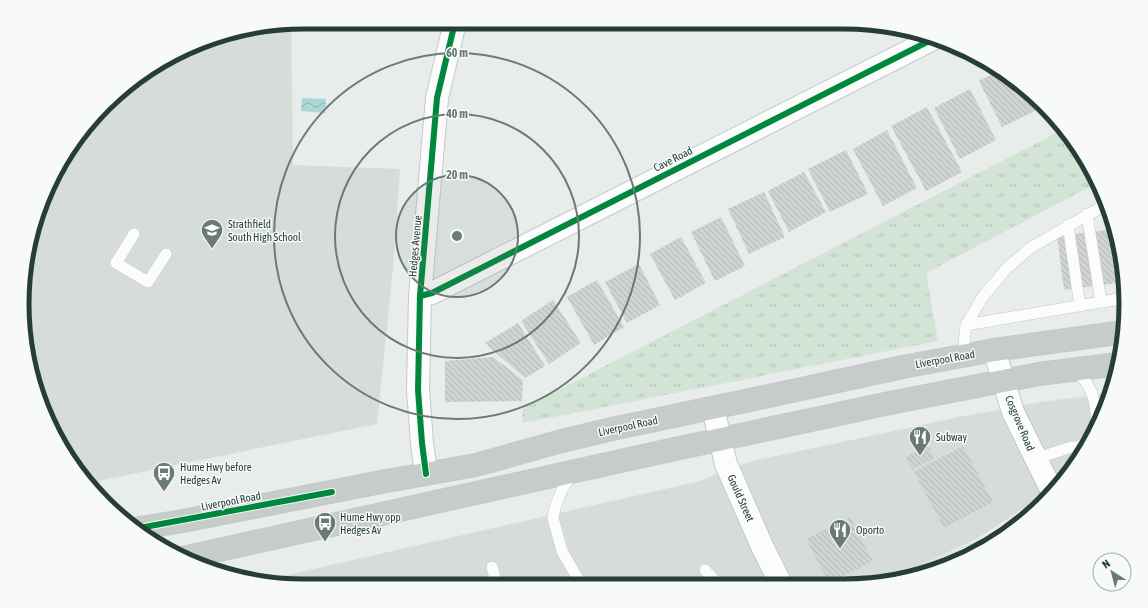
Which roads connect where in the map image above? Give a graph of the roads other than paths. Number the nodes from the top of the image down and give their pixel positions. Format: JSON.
{"nodes":[{"id":1,"x":453,"y":29,"type":"edge"},
{"id":2,"x":927,"y":42,"type":"edge"},
{"id":3,"x":1101,"y":207,"type":"edge"},
{"id":4,"x":1087,"y":214,"type":"junction"},
{"id":5,"x":1068,"y":225,"type":"junction"},
{"id":6,"x":134,"y":234,"type":"dead end"},
{"id":7,"x":166,"y":254,"type":"dead end"},
{"id":8,"x":420,"y":296,"type":"junction"},
{"id":9,"x":1119,"y":299,"type":"edge"},
{"id":10,"x":1101,"y":302,"type":"junction"},
{"id":11,"x":1080,"y":306,"type":"junction"},
{"id":12,"x":966,"y":325,"type":"junction"},
{"id":13,"x":1117,"y":333,"type":"edge"},
{"id":14,"x":994,"y":350,"type":"junction"},
{"id":15,"x":964,"y":356,"type":"junction"},
{"id":16,"x":1112,"y":365,"type":"edge"},
{"id":17,"x":1076,"y":370,"type":"junction"},
{"id":18,"x":1003,"y":381,"type":"junction"},
{"id":19,"x":713,"y":408,"type":"junction"},
{"id":20,"x":1096,"y":414,"type":"edge"},
{"id":21,"x":720,"y":440,"type":"junction"},
{"id":22,"x":1077,"y":450,"type":"edge"},
{"id":23,"x":1036,"y":459,"type":"junction"},
{"id":24,"x":574,"y":471,"type":"junction"},
{"id":25,"x":426,"y":474,"type":"junction"},
{"id":26,"x":1052,"y":484,"type":"edge"},
{"id":27,"x":144,"y":527,"type":"edge"},
{"id":28,"x":193,"y":556,"type":"edge"},
{"id":29,"x":704,"y":570,"type":"dead end"},
{"id":30,"x":490,"y":579,"type":"edge"},
{"id":31,"x":495,"y":579,"type":"edge"},
{"id":32,"x":578,"y":579,"type":"edge"},
{"id":33,"x":713,"y":579,"type":"edge"},
{"id":34,"x":778,"y":579,"type":"edge"}],
"edges":[{"from":1,"to":8,"type":"street","name":"Hedges Avenue"},
{"from":2,"to":8,"type":"street","name":"Cave Road"},
{"from":3,"to":4,"type":"lane"},
{"from":4,"to":5,"type":"lane"},
{"from":4,"to":10,"type":"lane"},
{"from":5,"to":11,"type":"lane"},
{"from":5,"to":12,"type":"lane"},
{"from":6,"to":7,"type":"lane"},
{"from":8,"to":25,"type":"street","name":"Hedges Avenue"},
{"from":9,"to":10,"type":"lane"},
{"from":10,"to":11,"type":"lane"},
{"from":11,"to":12,"type":"lane"},
{"from":12,"to":15,"type":"lane"},
{"from":13,"to":14,"type":"highway","name":"Liverpool Road"},
{"from":14,"to":15,"type":"highway","name":"Liverpool Road"},
{"from":14,"to":18,"type":"street","name":"Cosgrove Road"},
{"from":15,"to":19,"type":"highway","name":"Liverpool Road"},
{"from":16,"to":17,"type":"highway"},
{"from":17,"to":18,"type":"highway"},
{"from":17,"to":20,"type":"lane"},
{"from":18,"to":21,"type":"highway"},
{"from":18,"to":23,"type":"street","name":"Cosgrove Road"},
{"from":19,"to":21,"type":"street","name":"Gould Street"},
{"from":19,"to":25,"type":"highway","name":"Liverpool Road"},
{"from":21,"to":24,"type":"highway"},
{"from":21,"to":34,"type":"street","name":"Gould Street"},
{"from":22,"to":23,"type":"lane"},
{"from":23,"to":26,"type":"street","name":"Cosgrove Road"},
{"from":24,"to":28,"type":"highway"},
{"from":24,"to":32,"type":"lane"},
{"from":25,"to":27,"type":"highway","name":"Liverpool Road"},
{"from":29,"to":33,"type":"lane"},
{"from":30,"to":31,"type":"lane"}]}
